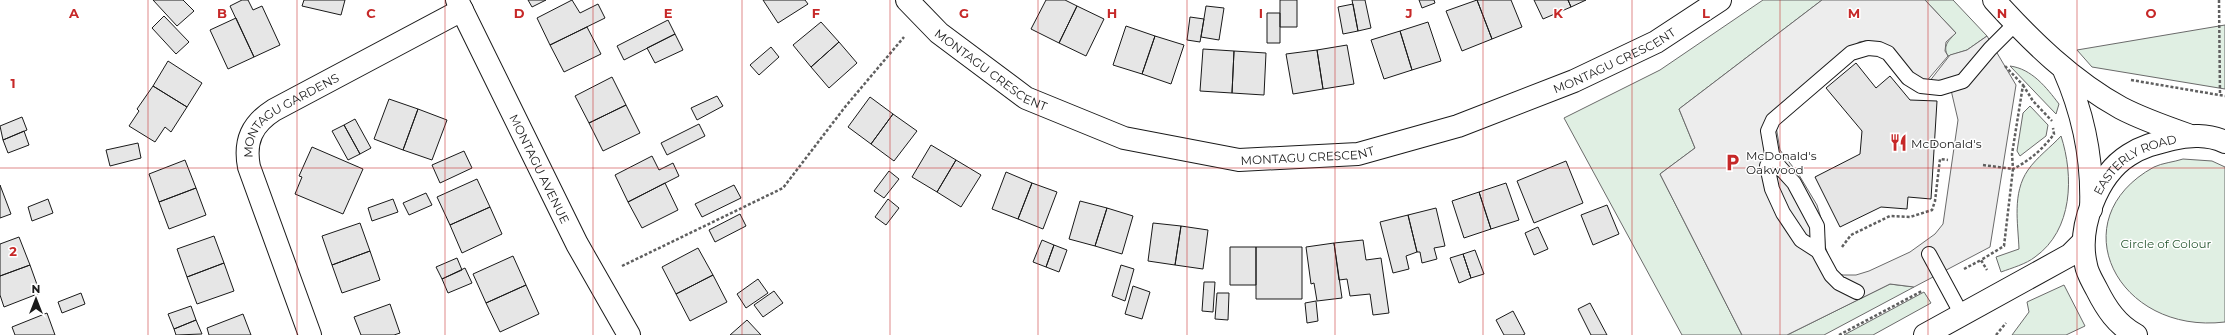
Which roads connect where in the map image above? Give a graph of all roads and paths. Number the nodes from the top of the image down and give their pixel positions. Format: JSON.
{"nodes":[{"id":1,"x":907,"y":0,"type":"edge"},
{"id":2,"x":1720,"y":0,"type":"edge"},
{"id":3,"x":1994,"y":0,"type":"edge"},
{"id":4,"x":2219,"y":0,"type":"edge"},
{"id":5,"x":460,"y":5,"type":"edge"},
{"id":6,"x":922,"y":16,"type":"junction"},
{"id":7,"x":2015,"y":24,"type":"junction"},
{"id":8,"x":1990,"y":49,"type":"junction"},
{"id":9,"x":2063,"y":69,"type":"junction"},
{"id":10,"x":2126,"y":79,"type":"dead end"},
{"id":11,"x":2023,"y":85,"type":"junction"},
{"id":12,"x":2220,"y":95,"type":"junction"},
{"id":13,"x":2225,"y":96,"type":"edge"},
{"id":14,"x":2188,"y":135,"type":"junction"},
{"id":15,"x":2225,"y":142,"type":"edge"},
{"id":16,"x":1772,"y":154,"type":"junction"},
{"id":17,"x":1948,"y":160,"type":"dead end"},
{"id":18,"x":1983,"y":165,"type":"dead end"},
{"id":19,"x":2013,"y":169,"type":"junction"},
{"id":20,"x":2091,"y":209,"type":"junction"},
{"id":21,"x":2083,"y":242,"type":"junction"},
{"id":22,"x":1842,"y":248,"type":"dead end"},
{"id":23,"x":1818,"y":251,"type":"junction"},
{"id":24,"x":1929,"y":254,"type":"dead end"},
{"id":25,"x":1981,"y":260,"type":"junction"},
{"id":26,"x":1962,"y":270,"type":"dead end"},
{"id":27,"x":596,"y":278,"type":"junction"},
{"id":28,"x":1926,"y":289,"type":"dead end"},
{"id":29,"x":1856,"y":292,"type":"dead end"},
{"id":30,"x":2001,"y":293,"type":"junction"},
{"id":31,"x":1962,"y":315,"type":"junction"},
{"id":32,"x":310,"y":335,"type":"edge"},
{"id":33,"x":629,"y":335,"type":"edge"},
{"id":34,"x":1839,"y":335,"type":"edge"},
{"id":35,"x":1925,"y":335,"type":"edge"},
{"id":36,"x":1996,"y":335,"type":"edge"},
{"id":37,"x":2132,"y":335,"type":"edge"}],
"edges":[{"from":1,"to":6,"type":"street","name":"MONTAGU CRESCENT"},
{"from":2,"to":6,"type":"street","name":"MONTAGU CRESCENT"},
{"from":3,"to":7,"type":"street"},
{"from":4,"to":12,"type":"path"},
{"from":5,"to":27,"type":"street","name":"MONTAGU AVENUE"},
{"from":5,"to":32,"type":"street","name":"MONTAGU GARDENS"},
{"from":6,"to":27,"type":"path"},
{"from":7,"to":8,"type":"lane"},
{"from":7,"to":9,"type":"street"},
{"from":8,"to":11,"type":"path"},
{"from":8,"to":16,"type":"lane"},
{"from":9,"to":14,"type":"street"},
{"from":9,"to":20,"type":"street"},
{"from":10,"to":12,"type":"path"},
{"from":11,"to":19,"type":"path"},
{"from":11,"to":19,"type":"path"},
{"from":12,"to":13,"type":"path"},
{"from":14,"to":15,"type":"street","name":"EASTERLY ROAD"},
{"from":14,"to":20,"type":"street","name":"EASTERLY ROAD"},
{"from":16,"to":23,"type":"lane"},
{"from":16,"to":23,"type":"lane"},
{"from":17,"to":22,"type":"path"},
{"from":18,"to":19,"type":"path"},
{"from":19,"to":25,"type":"path"},
{"from":20,"to":21,"type":"street","name":"EASTERLY ROAD"},
{"from":21,"to":30,"type":"street"},
{"from":21,"to":37,"type":"street","name":"EASTERLY ROAD"},
{"from":23,"to":29,"type":"lane"},
{"from":24,"to":31,"type":"lane"},
{"from":25,"to":26,"type":"path"},
{"from":25,"to":30,"type":"path"},
{"from":27,"to":33,"type":"street","name":"MONTAGU AVENUE"},
{"from":28,"to":34,"type":"path"},
{"from":30,"to":31,"type":"street"},
{"from":30,"to":36,"type":"path"},
{"from":31,"to":35,"type":"street"}]}
